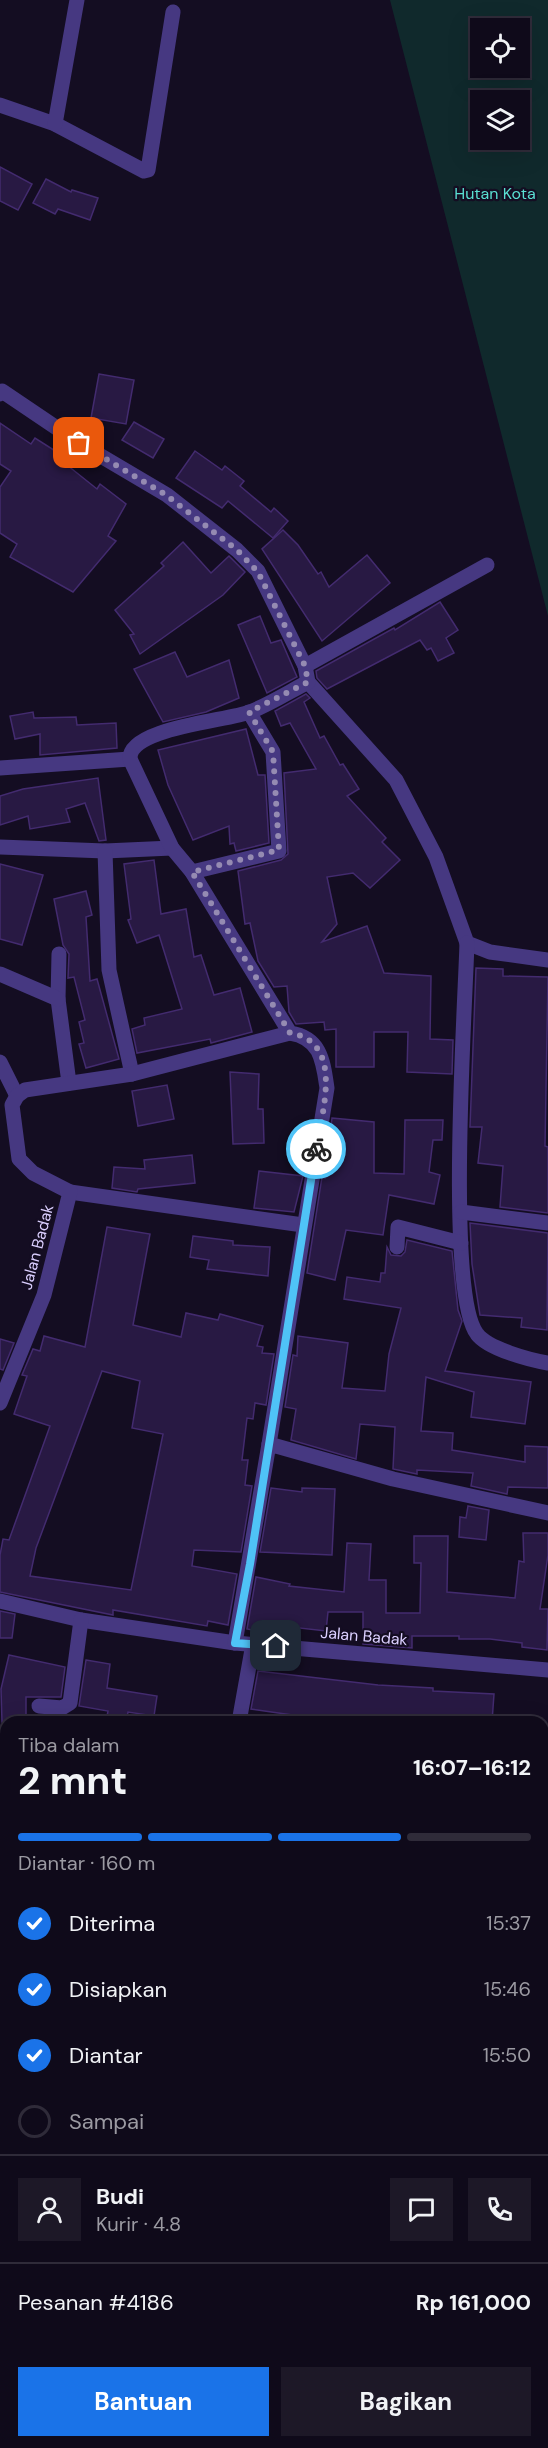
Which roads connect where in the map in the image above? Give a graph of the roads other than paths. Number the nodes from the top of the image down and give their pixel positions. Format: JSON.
{"nodes":[{"id":1,"x":77,"y":0,"type":"edge"},
{"id":2,"x":173,"y":12,"type":"dead end"},
{"id":3,"x":0,"y":105,"type":"edge"},
{"id":4,"x":55,"y":124,"type":"junction"},
{"id":5,"x":1,"y":391,"type":"edge"},
{"id":6,"x":487,"y":564,"type":"dead end"},
{"id":7,"x":305,"y":666,"type":"junction"},
{"id":8,"x":308,"y":682,"type":"junction"},
{"id":9,"x":249,"y":712,"type":"junction"},
{"id":10,"x":130,"y":759,"type":"junction"},
{"id":11,"x":0,"y":768,"type":"edge"},
{"id":12,"x":0,"y":847,"type":"edge"},
{"id":13,"x":172,"y":848,"type":"junction"},
{"id":14,"x":105,"y":850,"type":"junction"},
{"id":15,"x":192,"y":872,"type":"junction"},
{"id":16,"x":467,"y":943,"type":"junction"},
{"id":17,"x":59,"y":954,"type":"dead end"},
{"id":18,"x":548,"y":960,"type":"edge"},
{"id":19,"x":0,"y":974,"type":"edge"},
{"id":20,"x":58,"y":999,"type":"junction"},
{"id":21,"x":290,"y":1033,"type":"junction"},
{"id":22,"x":0,"y":1062,"type":"edge"},
{"id":23,"x":132,"y":1074,"type":"junction"},
{"id":24,"x":69,"y":1083,"type":"junction"},
{"id":25,"x":21,"y":1093,"type":"junction"},
{"id":26,"x":69,"y":1192,"type":"junction"},
{"id":27,"x":461,"y":1212,"type":"junction"},
{"id":28,"x":548,"y":1223,"type":"edge"},
{"id":29,"x":303,"y":1225,"type":"junction"},
{"id":30,"x":461,"y":1243,"type":"junction"},
{"id":31,"x":397,"y":1247,"type":"dead end"},
{"id":32,"x":548,"y":1364,"type":"edge"},
{"id":33,"x":0,"y":1403,"type":"edge"},
{"id":34,"x":269,"y":1444,"type":"junction"},
{"id":35,"x":548,"y":1513,"type":"edge"},
{"id":36,"x":0,"y":1601,"type":"edge"},
{"id":37,"x":81,"y":1620,"type":"junction"},
{"id":38,"x":235,"y":1643,"type":"junction"},
{"id":39,"x":253,"y":1644,"type":"junction"},
{"id":40,"x":548,"y":1670,"type":"edge"},
{"id":41,"x":39,"y":1706,"type":"dead end"},
{"id":42,"x":240,"y":1716,"type":"edge"}],
"edges":[{"from":1,"to":4,"type":"street"},
{"from":2,"to":4,"type":"street"},
{"from":3,"to":4,"type":"street"},
{"from":5,"to":7,"type":"street"},
{"from":6,"to":7,"type":"street"},
{"from":7,"to":8,"type":"street"},
{"from":8,"to":9,"type":"street"},
{"from":8,"to":16,"type":"street"},
{"from":9,"to":10,"type":"street"},
{"from":9,"to":15,"type":"street"},
{"from":10,"to":11,"type":"street"},
{"from":10,"to":13,"type":"street"},
{"from":12,"to":14,"type":"street"},
{"from":13,"to":14,"type":"street"},
{"from":13,"to":15,"type":"street"},
{"from":14,"to":23,"type":"street"},
{"from":15,"to":21,"type":"street"},
{"from":16,"to":18,"type":"street"},
{"from":16,"to":27,"type":"street"},
{"from":17,"to":20,"type":"street"},
{"from":19,"to":20,"type":"street"},
{"from":20,"to":24,"type":"street"},
{"from":21,"to":23,"type":"street"},
{"from":21,"to":29,"type":"street"},
{"from":22,"to":25,"type":"street"},
{"from":23,"to":24,"type":"street"},
{"from":24,"to":25,"type":"street"},
{"from":25,"to":26,"type":"street","name":"Jalan Badak"},
{"from":26,"to":29,"type":"street"},
{"from":26,"to":33,"type":"street","name":"Jalan Badak"},
{"from":27,"to":28,"type":"street"},
{"from":27,"to":30,"type":"street"},
{"from":29,"to":34,"type":"street"},
{"from":30,"to":31,"type":"street"},
{"from":30,"to":32,"type":"street"},
{"from":34,"to":35,"type":"street"},
{"from":34,"to":38,"type":"street"},
{"from":36,"to":37,"type":"street","name":"Jalan Badak"},
{"from":37,"to":38,"type":"street","name":"Jalan Badak"},
{"from":37,"to":41,"type":"street"},
{"from":38,"to":39,"type":"street","name":"Jalan Badak"},
{"from":39,"to":40,"type":"street","name":"Jalan Badak"},
{"from":39,"to":42,"type":"street"}]}
